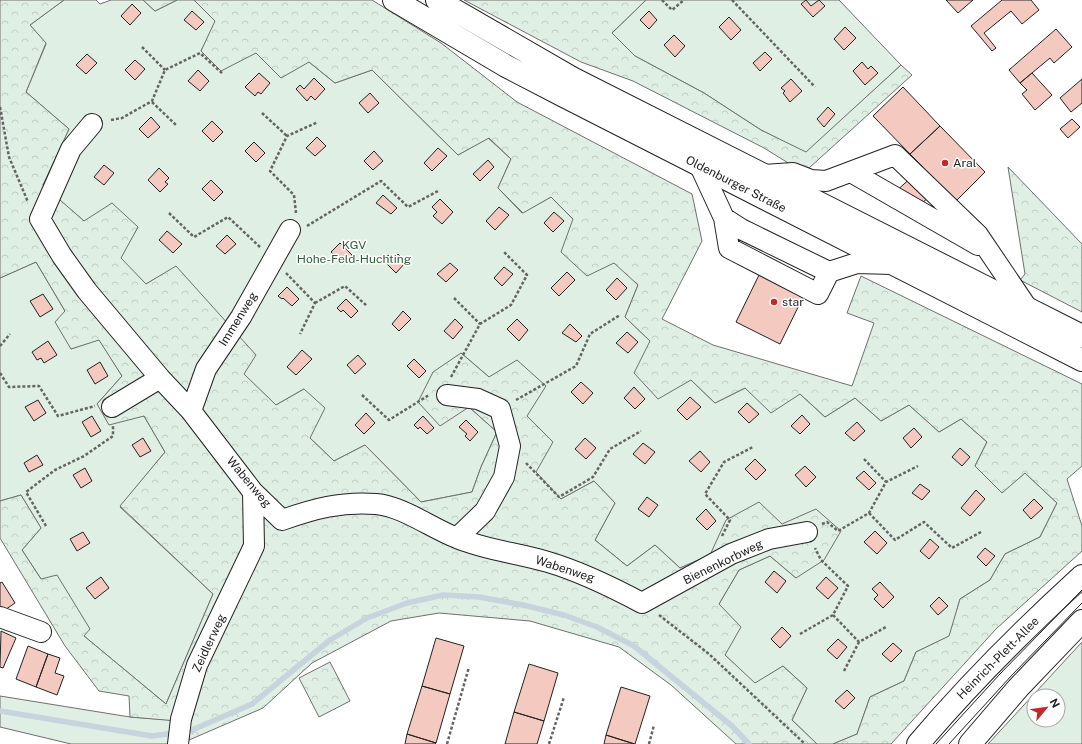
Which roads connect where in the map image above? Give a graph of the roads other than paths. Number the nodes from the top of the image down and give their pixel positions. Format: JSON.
{"nodes":[{"id":1,"x":394,"y":0,"type":"edge"},
{"id":2,"x":437,"y":0,"type":"edge"},
{"id":3,"x":92,"y":124,"type":"road end"},
{"id":4,"x":700,"y":166,"type":"junction"},
{"id":5,"x":852,"y":172,"type":"junction"},
{"id":6,"x":764,"y":175,"type":"junction"},
{"id":7,"x":290,"y":230,"type":"road end"},
{"id":8,"x":990,"y":252,"type":"junction"},
{"id":9,"x":892,"y":264,"type":"junction"},
{"id":10,"x":1028,"y":309,"type":"junction"},
{"id":11,"x":1082,"y":336,"type":"edge"},
{"id":12,"x":1082,"y":360,"type":"edge"},
{"id":13,"x":160,"y":378,"type":"junction"},
{"id":14,"x":447,"y":395,"type":"road end"},
{"id":15,"x":112,"y":407,"type":"road end"},
{"id":16,"x":191,"y":411,"type":"junction"},
{"id":17,"x":253,"y":492,"type":"junction"},
{"id":18,"x":282,"y":520,"type":"junction"},
{"id":19,"x":807,"y":532,"type":"road end"},
{"id":20,"x":457,"y":538,"type":"junction"},
{"id":21,"x":254,"y":546,"type":"junction"},
{"id":22,"x":1082,"y":576,"type":"edge"},
{"id":23,"x":642,"y":604,"type":"joint"},
{"id":24,"x":0,"y":617,"type":"edge"},
{"id":25,"x":1082,"y":622,"type":"edge"},
{"id":26,"x":40,"y":632,"type":"dead end"},
{"id":27,"x":178,"y":744,"type":"edge"},
{"id":28,"x":918,"y":744,"type":"edge"},
{"id":29,"x":970,"y":744,"type":"edge"}],
"edges":[{"from":1,"to":4,"type":"main road","name":"Oldenburger Straße"},
{"from":2,"to":6,"type":"main road","name":"Oldenburger Straße"},
{"from":3,"to":13,"type":"street","name":"Wabenweg"},
{"from":4,"to":9,"type":"main road","name":"Oldenburger Straße"},
{"from":4,"to":9,"type":"street"},
{"from":5,"to":6,"type":"street"},
{"from":5,"to":8,"type":"street"},
{"from":5,"to":8,"type":"street"},
{"from":6,"to":10,"type":"main road","name":"Oldenburger Straße"},
{"from":7,"to":16,"type":"street","name":"Immenweg"},
{"from":8,"to":10,"type":"street"},
{"from":9,"to":12,"type":"main road","name":"Oldenburger Straße"},
{"from":10,"to":11,"type":"main road","name":"Oldenburger Straße"},
{"from":13,"to":15,"type":"street"},
{"from":13,"to":16,"type":"street","name":"Wabenweg"},
{"from":14,"to":20,"type":"street"},
{"from":16,"to":17,"type":"street","name":"Wabenweg"},
{"from":17,"to":18,"type":"street","name":"Wabenweg"},
{"from":17,"to":21,"type":"street","name":"Zeidlerweg"},
{"from":18,"to":20,"type":"street","name":"Wabenweg"},
{"from":18,"to":21,"type":"street","name":"Zeidlerweg"},
{"from":19,"to":23,"type":"street","name":"Bienenkorbweg"},
{"from":20,"to":23,"type":"street","name":"Wabenweg"},
{"from":21,"to":27,"type":"street","name":"Zeidlerweg"},
{"from":22,"to":28,"type":"main road","name":"Heinrich-Plett-Allee"},
{"from":24,"to":26,"type":"street"},
{"from":25,"to":29,"type":"main road"}]}
